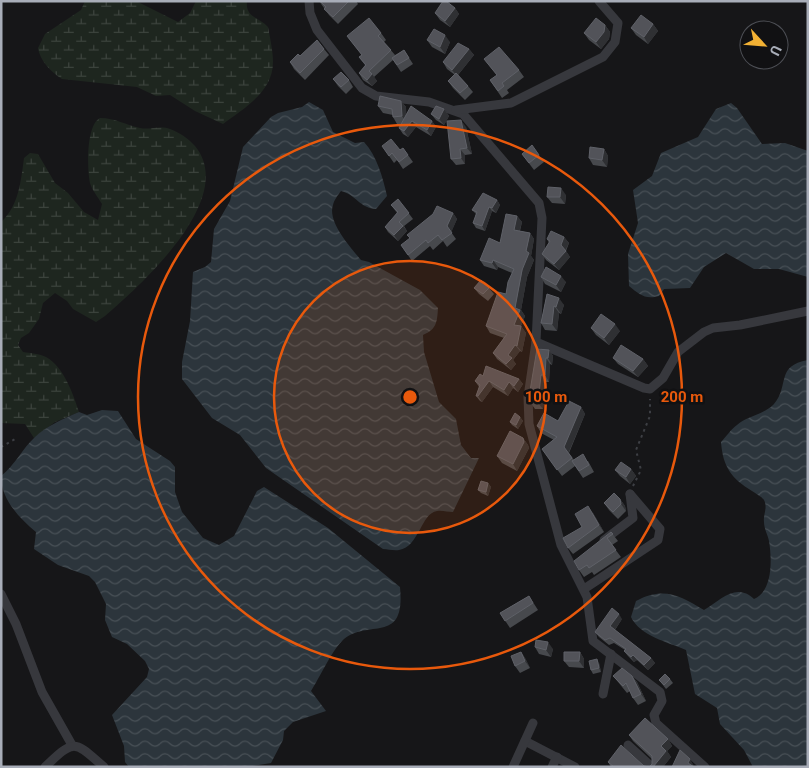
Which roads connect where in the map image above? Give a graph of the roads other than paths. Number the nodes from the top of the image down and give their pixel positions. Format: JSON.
{"nodes":[{"id":1,"x":309,"y":1,"type":"edge"},
{"id":2,"x":599,"y":1,"type":"edge"},
{"id":3,"x":456,"y":110,"type":"junction"},
{"id":4,"x":808,"y":311,"type":"edge"},
{"id":5,"x":536,"y":342,"type":"junction"},
{"id":6,"x":593,"y":548,"type":"edge"},
{"id":7,"x":577,"y":560,"type":"edge"},
{"id":8,"x":569,"y":566,"type":"junction"},
{"id":9,"x":584,"y":589,"type":"junction"},
{"id":10,"x":1,"y":594,"type":"edge"},
{"id":11,"x":611,"y":654,"type":"junction"},
{"id":12,"x":603,"y":694,"type":"dead end"},
{"id":13,"x":532,"y":723,"type":"dead end"},
{"id":14,"x":525,"y":740,"type":"junction"},
{"id":15,"x":72,"y":745,"type":"junction"},
{"id":16,"x":628,"y":745,"type":"dead end"},
{"id":17,"x":557,"y":757,"type":"junction"},
{"id":18,"x":46,"y":767,"type":"edge"},
{"id":19,"x":104,"y":767,"type":"edge"},
{"id":20,"x":513,"y":767,"type":"edge"},
{"id":21,"x":552,"y":767,"type":"edge"},
{"id":22,"x":575,"y":767,"type":"edge"},
{"id":23,"x":652,"y":767,"type":"edge"},
{"id":24,"x":705,"y":767,"type":"edge"}],
"edges":[{"from":1,"to":3,"type":"street"},
{"from":2,"to":3,"type":"street"},
{"from":3,"to":5,"type":"street"},
{"from":4,"to":5,"type":"street"},
{"from":5,"to":8,"type":"street"},
{"from":6,"to":9,"type":"street"},
{"from":7,"to":8,"type":"street"},
{"from":8,"to":9,"type":"street"},
{"from":9,"to":11,"type":"street"},
{"from":10,"to":15,"type":"street"},
{"from":11,"to":12,"type":"street"},
{"from":11,"to":24,"type":"street"},
{"from":13,"to":14,"type":"street"},
{"from":14,"to":17,"type":"street"},
{"from":14,"to":20,"type":"street"},
{"from":15,"to":18,"type":"street"},
{"from":15,"to":19,"type":"street"},
{"from":16,"to":23,"type":"street"},
{"from":17,"to":21,"type":"street"},
{"from":17,"to":22,"type":"street"}]}
